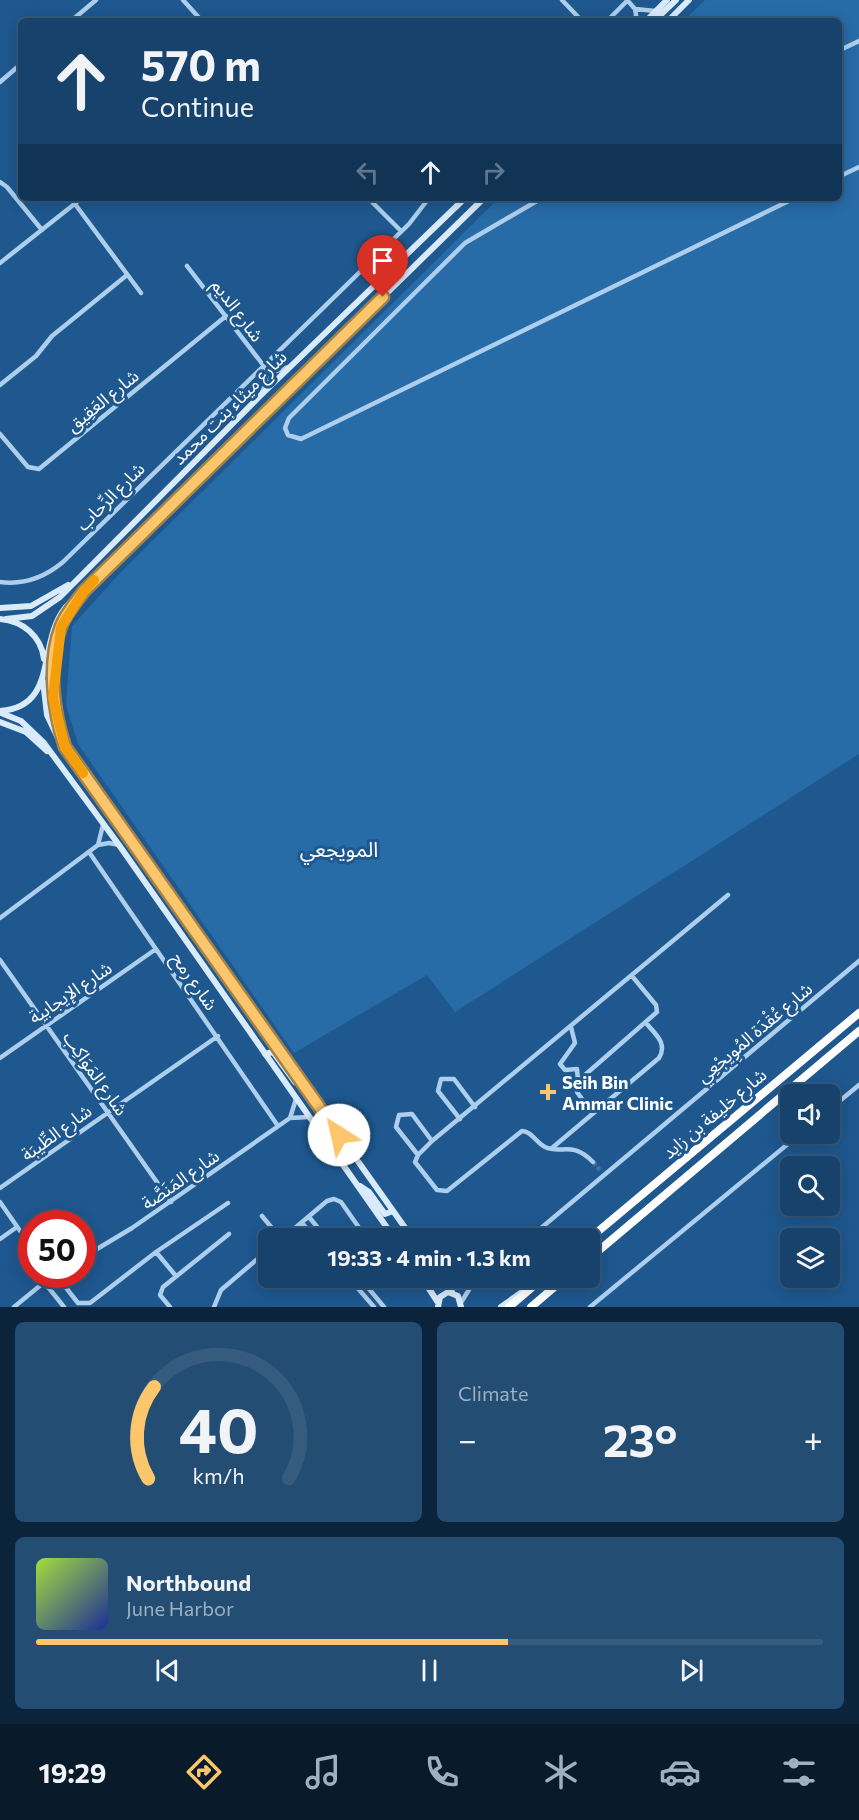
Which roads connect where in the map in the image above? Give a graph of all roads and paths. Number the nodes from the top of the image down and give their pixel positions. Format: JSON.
{"nodes":[{"id":1,"x":96,"y":0,"type":"edge"},
{"id":2,"x":183,"y":0,"type":"edge"},
{"id":3,"x":562,"y":0,"type":"edge"},
{"id":4,"x":628,"y":0,"type":"edge"},
{"id":5,"x":667,"y":0,"type":"edge"},
{"id":6,"x":676,"y":0,"type":"edge"},
{"id":7,"x":689,"y":0,"type":"edge"},
{"id":8,"x":635,"y":9,"type":"junction"},
{"id":9,"x":656,"y":10,"type":"junction"},
{"id":10,"x":75,"y":18,"type":"edge"},
{"id":11,"x":199,"y":18,"type":"edge"},
{"id":12,"x":579,"y":18,"type":"edge"},
{"id":13,"x":610,"y":18,"type":"edge"},
{"id":14,"x":636,"y":18,"type":"edge"},
{"id":15,"x":649,"y":18,"type":"edge"},
{"id":16,"x":657,"y":18,"type":"edge"},
{"id":17,"x":671,"y":18,"type":"edge"},
{"id":18,"x":859,"y":41,"type":"edge"},
{"id":19,"x":842,"y":49,"type":"edge"},
{"id":20,"x":18,"y":67,"type":"edge"},
{"id":21,"x":0,"y":82,"type":"edge"},
{"id":22,"x":859,"y":167,"type":"edge"},
{"id":23,"x":842,"y":175,"type":"edge"},
{"id":24,"x":0,"y":182,"type":"edge"},
{"id":25,"x":18,"y":201,"type":"edge"},
{"id":26,"x":18,"y":201,"type":"edge"},
{"id":27,"x":78,"y":201,"type":"edge"},
{"id":28,"x":372,"y":201,"type":"edge"},
{"id":29,"x":426,"y":201,"type":"edge"},
{"id":30,"x":462,"y":201,"type":"edge"},
{"id":31,"x":481,"y":201,"type":"edge"},
{"id":32,"x":537,"y":201,"type":"edge"},
{"id":33,"x":789,"y":201,"type":"edge"},
{"id":34,"x":75,"y":204,"type":"junction"},
{"id":35,"x":42,"y":230,"type":"junction"},
{"id":36,"x":401,"y":231,"type":"junction"},
{"id":37,"x":0,"y":263,"type":"edge"},
{"id":38,"x":187,"y":266,"type":"dead end"},
{"id":39,"x":128,"y":275,"type":"junction"},
{"id":40,"x":141,"y":293,"type":"dead end"},
{"id":41,"x":226,"y":316,"type":"junction"},
{"id":42,"x":290,"y":367,"type":"junction"},
{"id":43,"x":265,"y":368,"type":"junction"},
{"id":44,"x":0,"y":384,"type":"edge"},
{"id":45,"x":261,"y":395,"type":"junction"},
{"id":46,"x":0,"y":434,"type":"edge"},
{"id":47,"x":77,"y":581,"type":"junction"},
{"id":48,"x":0,"y":582,"type":"edge"},
{"id":49,"x":84,"y":591,"type":"junction"},
{"id":50,"x":0,"y":608,"type":"edge"},
{"id":51,"x":3,"y":619,"type":"edge"},
{"id":52,"x":45,"y":666,"type":"junction"},
{"id":53,"x":43,"y":680,"type":"junction"},
{"id":54,"x":0,"y":712,"type":"edge"},
{"id":55,"x":0,"y":722,"type":"edge"},
{"id":56,"x":65,"y":747,"type":"junction"},
{"id":57,"x":52,"y":755,"type":"junction"},
{"id":58,"x":102,"y":822,"type":"junction"},
{"id":59,"x":98,"y":845,"type":"junction"},
{"id":60,"x":119,"y":845,"type":"junction"},
{"id":61,"x":89,"y":852,"type":"junction"},
{"id":62,"x":728,"y":895,"type":"dead end"},
{"id":63,"x":0,"y":918,"type":"edge"},
{"id":64,"x":156,"y":949,"type":"junction"},
{"id":65,"x":0,"y":960,"type":"edge"},
{"id":66,"x":859,"y":961,"type":"edge"},
{"id":67,"x":632,"y":976,"type":"junction"},
{"id":68,"x":859,"y":1013,"type":"edge"},
{"id":69,"x":646,"y":1023,"type":"junction"},
{"id":70,"x":46,"y":1025,"type":"junction"},
{"id":71,"x":571,"y":1027,"type":"junction"},
{"id":72,"x":859,"y":1031,"type":"edge"},
{"id":73,"x":218,"y":1036,"type":"junction"},
{"id":74,"x":265,"y":1054,"type":"junction"},
{"id":75,"x":0,"y":1058,"type":"edge"},
{"id":76,"x":578,"y":1081,"type":"junction"},
{"id":77,"x":859,"y":1085,"type":"edge"},
{"id":78,"x":307,"y":1089,"type":"junction"},
{"id":79,"x":296,"y":1099,"type":"junction"},
{"id":80,"x":840,"y":1101,"type":"edge"},
{"id":81,"x":475,"y":1107,"type":"junction"},
{"id":82,"x":107,"y":1112,"type":"junction"},
{"id":83,"x":592,"y":1113,"type":"junction"},
{"id":84,"x":309,"y":1117,"type":"junction"},
{"id":85,"x":290,"y":1118,"type":"junction"},
{"id":86,"x":460,"y":1119,"type":"junction"},
{"id":87,"x":278,"y":1126,"type":"junction"},
{"id":88,"x":432,"y":1142,"type":"junction"},
{"id":89,"x":788,"y":1144,"type":"edge"},
{"id":90,"x":552,"y":1148,"type":"junction"},
{"id":91,"x":418,"y":1155,"type":"junction"},
{"id":92,"x":593,"y":1162,"type":"tunnel mouth"},
{"id":93,"x":600,"y":1170,"type":"tunnel mouth"},
{"id":94,"x":604,"y":1175,"type":"junction"},
{"id":95,"x":359,"y":1186,"type":"junction"},
{"id":96,"x":0,"y":1188,"type":"edge"},
{"id":97,"x":0,"y":1202,"type":"edge"},
{"id":98,"x":171,"y":1202,"type":"junction"},
{"id":99,"x":228,"y":1203,"type":"dead end"},
{"id":100,"x":393,"y":1211,"type":"junction"},
{"id":101,"x":262,"y":1216,"type":"dead end"},
{"id":102,"x":309,"y":1217,"type":"junction"},
{"id":103,"x":302,"y":1223,"type":"junction"},
{"id":104,"x":17,"y":1227,"type":"joint"},
{"id":105,"x":272,"y":1228,"type":"edge"},
{"id":106,"x":295,"y":1228,"type":"edge"},
{"id":107,"x":306,"y":1228,"type":"edge"},
{"id":108,"x":318,"y":1228,"type":"edge"},
{"id":109,"x":359,"y":1228,"type":"edge"},
{"id":110,"x":388,"y":1228,"type":"edge"},
{"id":111,"x":405,"y":1228,"type":"edge"},
{"id":112,"x":541,"y":1228,"type":"edge"},
{"id":113,"x":600,"y":1230,"type":"edge"},
{"id":114,"x":229,"y":1234,"type":"dead end"},
{"id":115,"x":0,"y":1239,"type":"edge"},
{"id":116,"x":96,"y":1249,"type":"edge"},
{"id":117,"x":600,"y":1250,"type":"edge"},
{"id":118,"x":156,"y":1252,"type":"junction"},
{"id":119,"x":258,"y":1259,"type":"edge"},
{"id":120,"x":176,"y":1276,"type":"junction"},
{"id":121,"x":37,"y":1288,"type":"edge"},
{"id":122,"x":49,"y":1288,"type":"edge"},
{"id":123,"x":65,"y":1288,"type":"edge"},
{"id":124,"x":358,"y":1288,"type":"edge"},
{"id":125,"x":368,"y":1288,"type":"edge"},
{"id":126,"x":428,"y":1288,"type":"edge"},
{"id":127,"x":450,"y":1288,"type":"edge"},
{"id":128,"x":470,"y":1288,"type":"joint"},
{"id":129,"x":531,"y":1288,"type":"joint"},
{"id":130,"x":553,"y":1288,"type":"edge"},
{"id":131,"x":454,"y":1293,"type":"junction"},
{"id":132,"x":438,"y":1304,"type":"edge"},
{"id":133,"x":462,"y":1304,"type":"edge"},
{"id":134,"x":14,"y":1307,"type":"edge"},
{"id":135,"x":64,"y":1307,"type":"edge"},
{"id":136,"x":170,"y":1307,"type":"edge"},
{"id":137,"x":214,"y":1307,"type":"edge"},
{"id":138,"x":374,"y":1307,"type":"edge"},
{"id":139,"x":384,"y":1307,"type":"edge"},
{"id":140,"x":501,"y":1307,"type":"edge"},
{"id":141,"x":509,"y":1307,"type":"edge"},
{"id":142,"x":531,"y":1307,"type":"edge"},
{"id":143,"x":590,"y":1307,"type":"edge"}],
"edges":[{"from":1,"to":10,"type":"street"},
{"from":2,"to":11,"type":"street"},
{"from":3,"to":12,"type":"street"},
{"from":4,"to":8,"type":"street"},
{"from":4,"to":13,"type":"street"},
{"from":5,"to":9,"type":"main road"},
{"from":6,"to":16,"type":"main road"},
{"from":7,"to":17,"type":"main road"},
{"from":8,"to":9,"type":"street"},
{"from":8,"to":14,"type":"street"},
{"from":9,"to":15,"type":"main road"},
{"from":18,"to":19,"type":"street"},
{"from":20,"to":21,"type":"street"},
{"from":22,"to":23,"type":"street"},
{"from":24,"to":26,"type":"street"},
{"from":25,"to":35,"type":"street"},
{"from":27,"to":34,"type":"street"},
{"from":28,"to":36,"type":"street"},
{"from":29,"to":36,"type":"street","name":"شارع الرِّحاب"},
{"from":30,"to":42,"type":"main road","name":"شارع ميثاء بنت محمد"},
{"from":31,"to":49,"type":"main road","name":"شارع ميثاء بنت محمد"},
{"from":32,"to":33,"type":"street"},
{"from":34,"to":35,"type":"street"},
{"from":34,"to":39,"type":"street"},
{"from":35,"to":37,"type":"street"},
{"from":36,"to":43,"type":"street","name":"شارع الرِّحاب"},
{"from":38,"to":41,"type":"street","name":"شارع الديم"},
{"from":39,"to":40,"type":"street"},
{"from":39,"to":44,"type":"street"},
{"from":41,"to":43,"type":"street","name":"شارع الديم"},
{"from":41,"to":46,"type":"street","name":"شارع العَقِيق"},
{"from":42,"to":43,"type":"street"},
{"from":42,"to":45,"type":"main road","name":"شارع ميثاء بنت محمد"},
{"from":43,"to":45,"type":"street"},
{"from":43,"to":48,"type":"street","name":"شارع الرِّحاب"},
{"from":45,"to":47,"type":"main road","name":"شارع ميثاء بنت محمد"},
{"from":47,"to":50,"type":"main road"},
{"from":47,"to":51,"type":"main road","name":"شارع ميثاء بنت محمد"},
{"from":49,"to":52,"type":"main road","name":"شارع ميثاء بنت محمد"},
{"from":49,"to":56,"type":"main road"},
{"from":51,"to":52,"type":"main road"},
{"from":52,"to":53,"type":"main road","name":"شارع ميثاء بنت محمد"},
{"from":53,"to":54,"type":"main road"},
{"from":53,"to":56,"type":"main road","name":"شارع ميثاء بنت محمد"},
{"from":54,"to":57,"type":"main road"},
{"from":55,"to":57,"type":"main road"},
{"from":56,"to":78,"type":"main road","name":"شارع ميثاء بنت محمد"},
{"from":57,"to":58,"type":"main road"},
{"from":58,"to":59,"type":"street"},
{"from":58,"to":60,"type":"main road"},
{"from":59,"to":60,"type":"street"},
{"from":59,"to":61,"type":"street"},
{"from":60,"to":74,"type":"main road"},
{"from":61,"to":63,"type":"street"},
{"from":61,"to":64,"type":"street","name":"شارع رمح"},
{"from":62,"to":67,"type":"street"},
{"from":64,"to":70,"type":"street","name":"شارع الإيجابية"},
{"from":64,"to":73,"type":"street","name":"شارع رمح"},
{"from":65,"to":70,"type":"street","name":"شارع المَوَاكِب"},
{"from":66,"to":94,"type":"street","name":"شارع عُقْدَة المُوِيجْعِي"},
{"from":67,"to":69,"type":"street"},
{"from":67,"to":71,"type":"street"},
{"from":68,"to":113,"type":"highway","name":"شارع خليفة بن زايد"},
{"from":69,"to":76,"type":"street"},
{"from":69,"to":83,"type":"street"},
{"from":70,"to":75,"type":"street","name":"شارع الإيجابية"},
{"from":70,"to":82,"type":"street","name":"شارع المَوَاكِب"},
{"from":71,"to":76,"type":"street"},
{"from":71,"to":81,"type":"street"},
{"from":72,"to":117,"type":"highway","name":"شارع خليفة بن زايد"},
{"from":73,"to":82,"type":"street","name":"شارع الطِّيبَة"},
{"from":73,"to":87,"type":"street","name":"شارع رمح"},
{"from":74,"to":78,"type":"main road"},
{"from":74,"to":79,"type":"main road"},
{"from":76,"to":83,"type":"street"},
{"from":77,"to":80,"type":"street"},
{"from":78,"to":100,"type":"main road"},
{"from":79,"to":84,"type":"main road"},
{"from":79,"to":85,"type":"street"},
{"from":81,"to":86,"type":"street"},
{"from":81,"to":86,"type":"street"},
{"from":82,"to":96,"type":"street","name":"شارع الطِّيبَة"},
{"from":82,"to":98,"type":"street","name":"شارع المَوَاكِب"},
{"from":83,"to":90,"type":"street"},
{"from":84,"to":85,"type":"street"},
{"from":84,"to":95,"type":"main road"},
{"from":85,"to":87,"type":"street","name":"شارع المَنَصَّة"},
{"from":86,"to":88,"type":"street"},
{"from":87,"to":98,"type":"street","name":"شارع المَنَصَّة"},
{"from":88,"to":91,"type":"street"},
{"from":88,"to":91,"type":"street"},
{"from":89,"to":143,"type":"street"},
{"from":90,"to":91,"type":"street"},
{"from":90,"to":92,"type":"street"},
{"from":93,"to":94,"type":"street"},
{"from":94,"to":112,"type":"street","name":"شارع عُقْدَة المُوِيجْعِي"},
{"from":95,"to":100,"type":"main road"},
{"from":95,"to":110,"type":"main road"},
{"from":97,"to":104,"type":"street"},
{"from":98,"to":116,"type":"street","name":"شارع المَنَصَّة"},
{"from":99,"to":118,"type":"street"},
{"from":100,"to":111,"type":"main road"},
{"from":101,"to":105,"type":"street"},
{"from":102,"to":103,"type":"street"},
{"from":102,"to":108,"type":"street"},
{"from":102,"to":109,"type":"street"},
{"from":103,"to":106,"type":"street"},
{"from":103,"to":107,"type":"street"},
{"from":104,"to":115,"type":"street"},
{"from":114,"to":120,"type":"street"},
{"from":118,"to":120,"type":"street"},
{"from":118,"to":123,"type":"street"},
{"from":119,"to":137,"type":"street"},
{"from":120,"to":136,"type":"street"},
{"from":121,"to":134,"type":"street"},
{"from":122,"to":135,"type":"street"},
{"from":124,"to":138,"type":"street"},
{"from":125,"to":139,"type":"street"},
{"from":126,"to":132,"type":"main road"},
{"from":127,"to":131,"type":"main road"},
{"from":128,"to":131,"type":"street"},
{"from":128,"to":133,"type":"street"},
{"from":129,"to":140,"type":"main road"},
{"from":129,"to":141,"type":"highway"},
{"from":130,"to":142,"type":"highway"},
{"from":131,"to":132,"type":"main road"},
{"from":131,"to":133,"type":"main road"}]}
